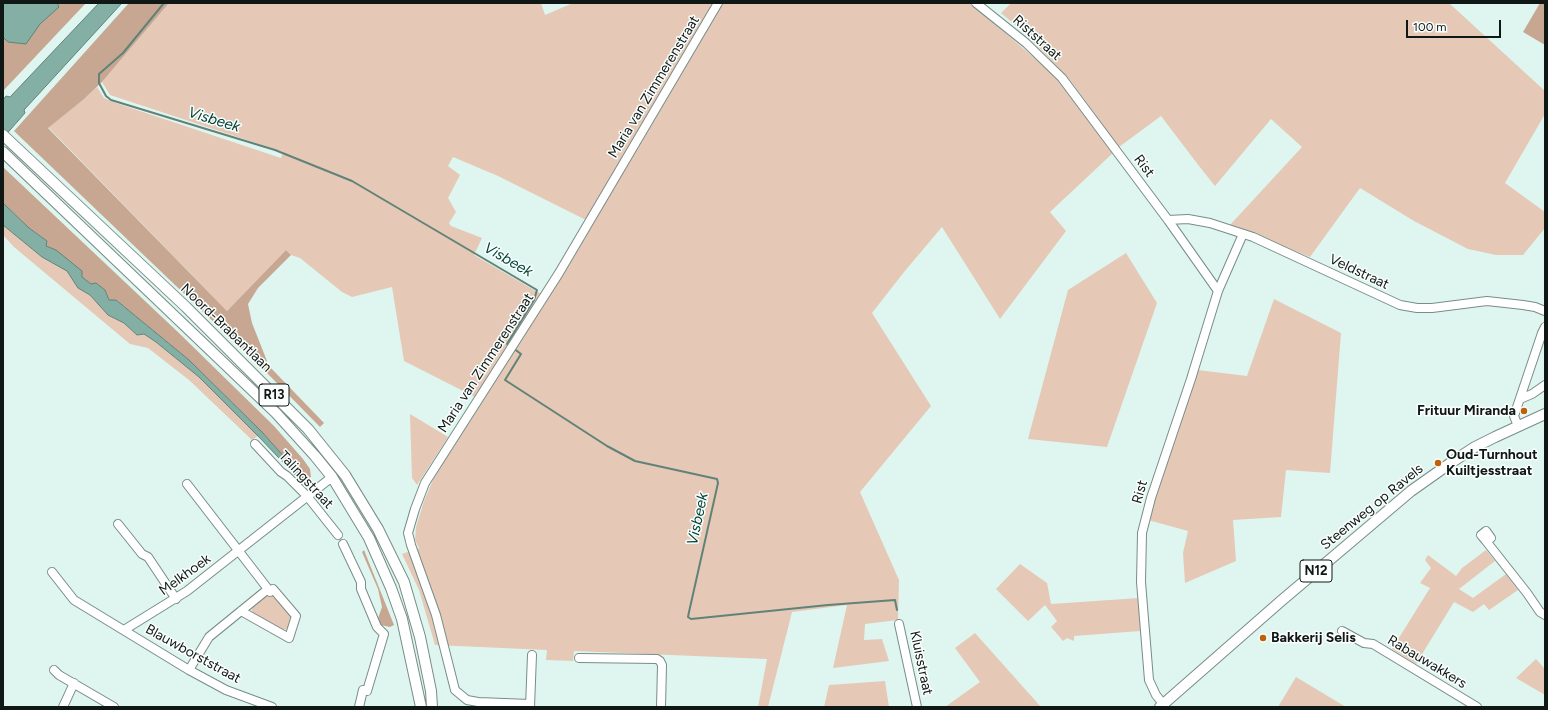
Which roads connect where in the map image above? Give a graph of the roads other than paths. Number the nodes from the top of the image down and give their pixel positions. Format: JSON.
{"nodes":[{"id":1,"x":718,"y":3,"type":"edge"},
{"id":2,"x":976,"y":3,"type":"edge"},
{"id":3,"x":1062,"y":78,"type":"joint"},
{"id":4,"x":3,"y":135,"type":"edge"},
{"id":5,"x":6,"y":156,"type":"edge"},
{"id":6,"x":1168,"y":220,"type":"junction"},
{"id":7,"x":1243,"y":234,"type":"junction"},
{"id":8,"x":1218,"y":291,"type":"junction"},
{"id":9,"x":1545,"y":311,"type":"edge"},
{"id":10,"x":1545,"y":327,"type":"edge"},
{"id":11,"x":1545,"y":385,"type":"edge"},
{"id":12,"x":1520,"y":399,"type":"junction"},
{"id":13,"x":1545,"y":414,"type":"edge"},
{"id":14,"x":1518,"y":426,"type":"junction"},
{"id":15,"x":255,"y":444,"type":"dead end"},
{"id":16,"x":332,"y":477,"type":"junction"},
{"id":17,"x":187,"y":484,"type":"dead end"},
{"id":18,"x":307,"y":496,"type":"junction"},
{"id":19,"x":118,"y":524,"type":"dead end"},
{"id":20,"x":338,"y":535,"type":"dead end"},
{"id":21,"x":1486,"y":542,"type":"dead end"},
{"id":22,"x":343,"y":544,"type":"dead end"},
{"id":23,"x":238,"y":551,"type":"junction"},
{"id":24,"x":52,"y":572,"type":"dead end"},
{"id":25,"x":268,"y":589,"type":"junction"},
{"id":26,"x":176,"y":599,"type":"junction"},
{"id":27,"x":241,"y":611,"type":"junction"},
{"id":28,"x":1545,"y":615,"type":"edge"},
{"id":29,"x":899,"y":624,"type":"dead end"},
{"id":30,"x":124,"y":630,"type":"junction"},
{"id":31,"x":1342,"y":631,"type":"dead end"},
{"id":32,"x":532,"y":655,"type":"dead end"},
{"id":33,"x":579,"y":658,"type":"dead end"},
{"id":34,"x":54,"y":670,"type":"dead end"},
{"id":35,"x":189,"y":670,"type":"junction"},
{"id":36,"x":74,"y":683,"type":"junction"},
{"id":37,"x":530,"y":705,"type":"edge"},
{"id":38,"x":1161,"y":706,"type":"edge"},
{"id":39,"x":62,"y":707,"type":"edge"},
{"id":40,"x":114,"y":707,"type":"edge"},
{"id":41,"x":272,"y":707,"type":"edge"},
{"id":42,"x":359,"y":707,"type":"edge"},
{"id":43,"x":421,"y":707,"type":"edge"},
{"id":44,"x":432,"y":707,"type":"edge"},
{"id":45,"x":661,"y":707,"type":"edge"},
{"id":46,"x":917,"y":707,"type":"edge"},
{"id":47,"x":1477,"y":707,"type":"edge"}],
"edges":[{"from":1,"to":37,"type":"street","name":"Maria van Zimmerenstraat"},
{"from":2,"to":3,"type":"street","name":"Riststraat"},
{"from":3,"to":6,"type":"street","name":"Rist"},
{"from":4,"to":44,"type":"main road","name":"Noord-Brabantlaan","number":"R13"},
{"from":5,"to":16,"type":"main road","name":"Noord-Brabantlaan","number":"R13"},
{"from":6,"to":7,"type":"street","name":"Veldstraat"},
{"from":6,"to":8,"type":"street","name":"Rist"},
{"from":7,"to":8,"type":"street","name":"Rist"},
{"from":7,"to":9,"type":"street","name":"Veldstraat"},
{"from":8,"to":38,"type":"street","name":"Rist"},
{"from":10,"to":12,"type":"street"},
{"from":11,"to":12,"type":"street"},
{"from":12,"to":14,"type":"street"},
{"from":13,"to":14,"type":"main road","name":"Steenweg op Ravels","number":"N12"},
{"from":14,"to":38,"type":"main road","name":"Steenweg op Ravels","number":"N12"},
{"from":15,"to":18,"type":"street","name":"Talingstraat"},
{"from":16,"to":18,"type":"street","name":"Melkhoek"},
{"from":16,"to":43,"type":"main road","name":"Noord-Brabantlaan","number":"R13"},
{"from":17,"to":23,"type":"street"},
{"from":18,"to":20,"type":"street","name":"Talingstraat"},
{"from":18,"to":23,"type":"street","name":"Melkhoek"},
{"from":19,"to":26,"type":"street"},
{"from":21,"to":28,"type":"street"},
{"from":22,"to":42,"type":"street"},
{"from":23,"to":25,"type":"street"},
{"from":23,"to":26,"type":"street","name":"Melkhoek"},
{"from":24,"to":30,"type":"street"},
{"from":25,"to":27,"type":"street"},
{"from":25,"to":27,"type":"street"},
{"from":26,"to":30,"type":"street","name":"Melkhoek"},
{"from":27,"to":35,"type":"street"},
{"from":29,"to":46,"type":"street","name":"Kluisstraat"},
{"from":30,"to":35,"type":"street","name":"Blauwborststraat"},
{"from":31,"to":47,"type":"street","name":"Rabauwakkers"},
{"from":32,"to":37,"type":"street","name":"Maria van Zimmerenstraat"},
{"from":33,"to":45,"type":"street"},
{"from":34,"to":36,"type":"street"},
{"from":35,"to":41,"type":"street","name":"Blauwborststraat"},
{"from":36,"to":39,"type":"street"},
{"from":36,"to":40,"type":"street"}]}
